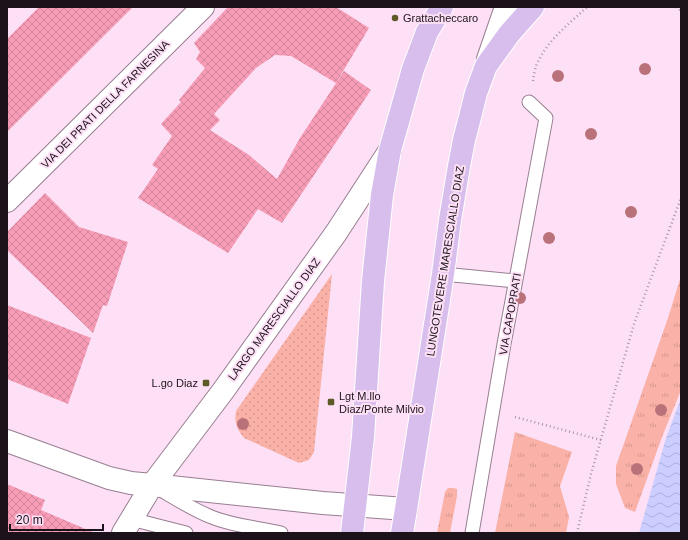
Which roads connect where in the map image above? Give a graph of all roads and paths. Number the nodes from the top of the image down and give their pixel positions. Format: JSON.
{"nodes":[{"id":1,"x":203,"y":7,"type":"edge"},
{"id":2,"x":442,"y":7,"type":"edge"},
{"id":3,"x":506,"y":7,"type":"edge"},
{"id":4,"x":533,"y":7,"type":"edge"},
{"id":5,"x":586,"y":7,"type":"edge"},
{"id":6,"x":676,"y":7,"type":"edge"},
{"id":7,"x":681,"y":11,"type":"edge"},
{"id":8,"x":486,"y":66,"type":"junction"},
{"id":9,"x":529,"y":102,"type":"joint"},
{"id":10,"x":390,"y":150,"type":"junction"},
{"id":11,"x":681,"y":198,"type":"edge"},
{"id":12,"x":7,"y":201,"type":"edge"},
{"id":13,"x":443,"y":274,"type":"junction"},
{"id":14,"x":515,"y":281,"type":"junction"},
{"id":15,"x":514,"y":417,"type":"dead end"},
{"id":16,"x":601,"y":440,"type":"junction"},
{"id":17,"x":7,"y":441,"type":"edge"},
{"id":18,"x":152,"y":485,"type":"junction"},
{"id":19,"x":355,"y":505,"type":"junction"},
{"id":20,"x":406,"y":509,"type":"junction"},
{"id":21,"x":127,"y":526,"type":"edge"},
{"id":22,"x":186,"y":533,"type":"edge"},
{"id":23,"x":281,"y":533,"type":"edge"},
{"id":24,"x":352,"y":533,"type":"edge"},
{"id":25,"x":402,"y":533,"type":"edge"},
{"id":26,"x":472,"y":533,"type":"edge"},
{"id":27,"x":577,"y":533,"type":"edge"}],
"edges":[{"from":1,"to":12,"type":"street","name":"VIA DEI PRATI DELLA FARNESINA"},
{"from":2,"to":10,"type":"main road"},
{"from":3,"to":8,"type":"street"},
{"from":4,"to":8,"type":"main road","name":"LUNGOTEVERE MARESCIALLO DIAZ"},
{"from":5,"to":9,"type":"path"},
{"from":6,"to":7,"type":"path"},
{"from":8,"to":13,"type":"main road","name":"LUNGOTEVERE MARESCIALLO DIAZ"},
{"from":9,"to":14,"type":"lane","name":"VIA CAPOPRATI"},
{"from":10,"to":18,"type":"street","name":"LARGO MARESCIALLO DIAZ"},
{"from":10,"to":19,"type":"main road"},
{"from":11,"to":16,"type":"path"},
{"from":13,"to":14,"type":"lane"},
{"from":13,"to":20,"type":"main road","name":"LUNGOTEVERE MARESCIALLO DIAZ"},
{"from":14,"to":26,"type":"lane","name":"VIA CAPOPRATI"},
{"from":15,"to":16,"type":"path"},
{"from":16,"to":27,"type":"path"},
{"from":17,"to":18,"type":"street"},
{"from":18,"to":19,"type":"street"},
{"from":18,"to":21,"type":"street","name":"LARGO MARESCIALLO DIAZ"},
{"from":18,"to":23,"type":"lane"},
{"from":19,"to":20,"type":"street"},
{"from":19,"to":24,"type":"main road"},
{"from":20,"to":25,"type":"main road","name":"LUNGOTEVERE MARESCIALLO DIAZ"},
{"from":21,"to":22,"type":"lane"}]}
